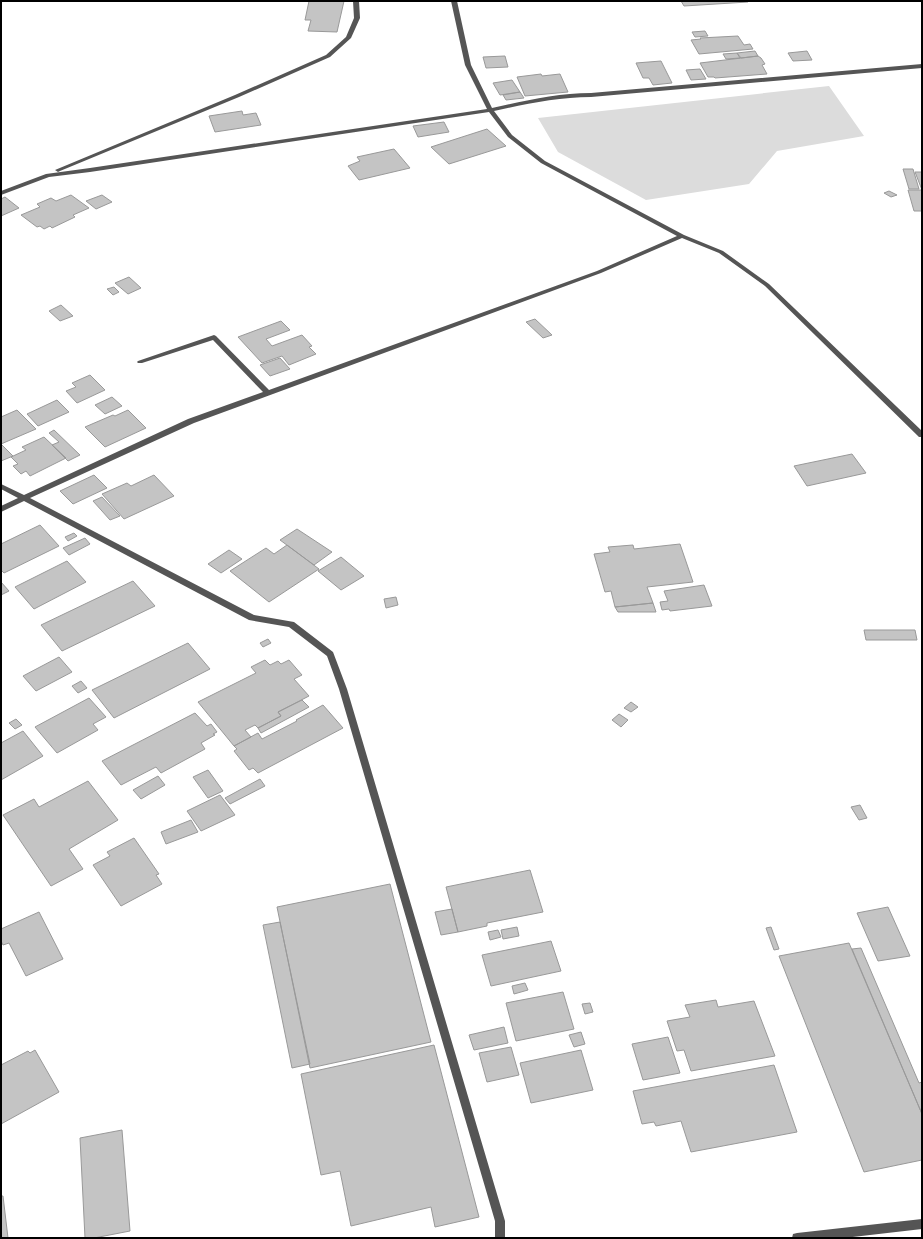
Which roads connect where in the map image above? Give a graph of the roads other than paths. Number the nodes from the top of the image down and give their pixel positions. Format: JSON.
{"nodes":[{"id":1,"x":356,"y":1,"type":"edge"},
{"id":2,"x":454,"y":1,"type":"edge"},
{"id":3,"x":922,"y":66,"type":"edge"},
{"id":4,"x":490,"y":110,"type":"junction"},
{"id":5,"x":48,"y":175,"type":"junction"},
{"id":6,"x":1,"y":193,"type":"edge"},
{"id":7,"x":682,"y":236,"type":"junction"},
{"id":8,"x":140,"y":362,"type":"dead end"},
{"id":9,"x":268,"y":393,"type":"junction"},
{"id":10,"x":922,"y":435,"type":"edge"},
{"id":11,"x":1,"y":486,"type":"edge"},
{"id":12,"x":24,"y":498,"type":"junction"},
{"id":13,"x":1,"y":509,"type":"edge"},
{"id":14,"x":922,"y":1224,"type":"edge"},
{"id":15,"x":818,"y":1237,"type":"edge"},
{"id":16,"x":500,"y":1238,"type":"edge"},
{"id":17,"x":797,"y":1238,"type":"edge"}],
"edges":[{"from":1,"to":5,"type":"street"},
{"from":2,"to":4,"type":"street"},
{"from":3,"to":4,"type":"street"},
{"from":4,"to":5,"type":"street"},
{"from":4,"to":7,"type":"street"},
{"from":5,"to":6,"type":"street"},
{"from":7,"to":9,"type":"street"},
{"from":7,"to":10,"type":"street"},
{"from":8,"to":9,"type":"street"},
{"from":9,"to":12,"type":"street"},
{"from":11,"to":12,"type":"street"},
{"from":12,"to":13,"type":"street"},
{"from":12,"to":16,"type":"street"},
{"from":14,"to":15,"type":"street"},
{"from":15,"to":17,"type":"street"}]}
